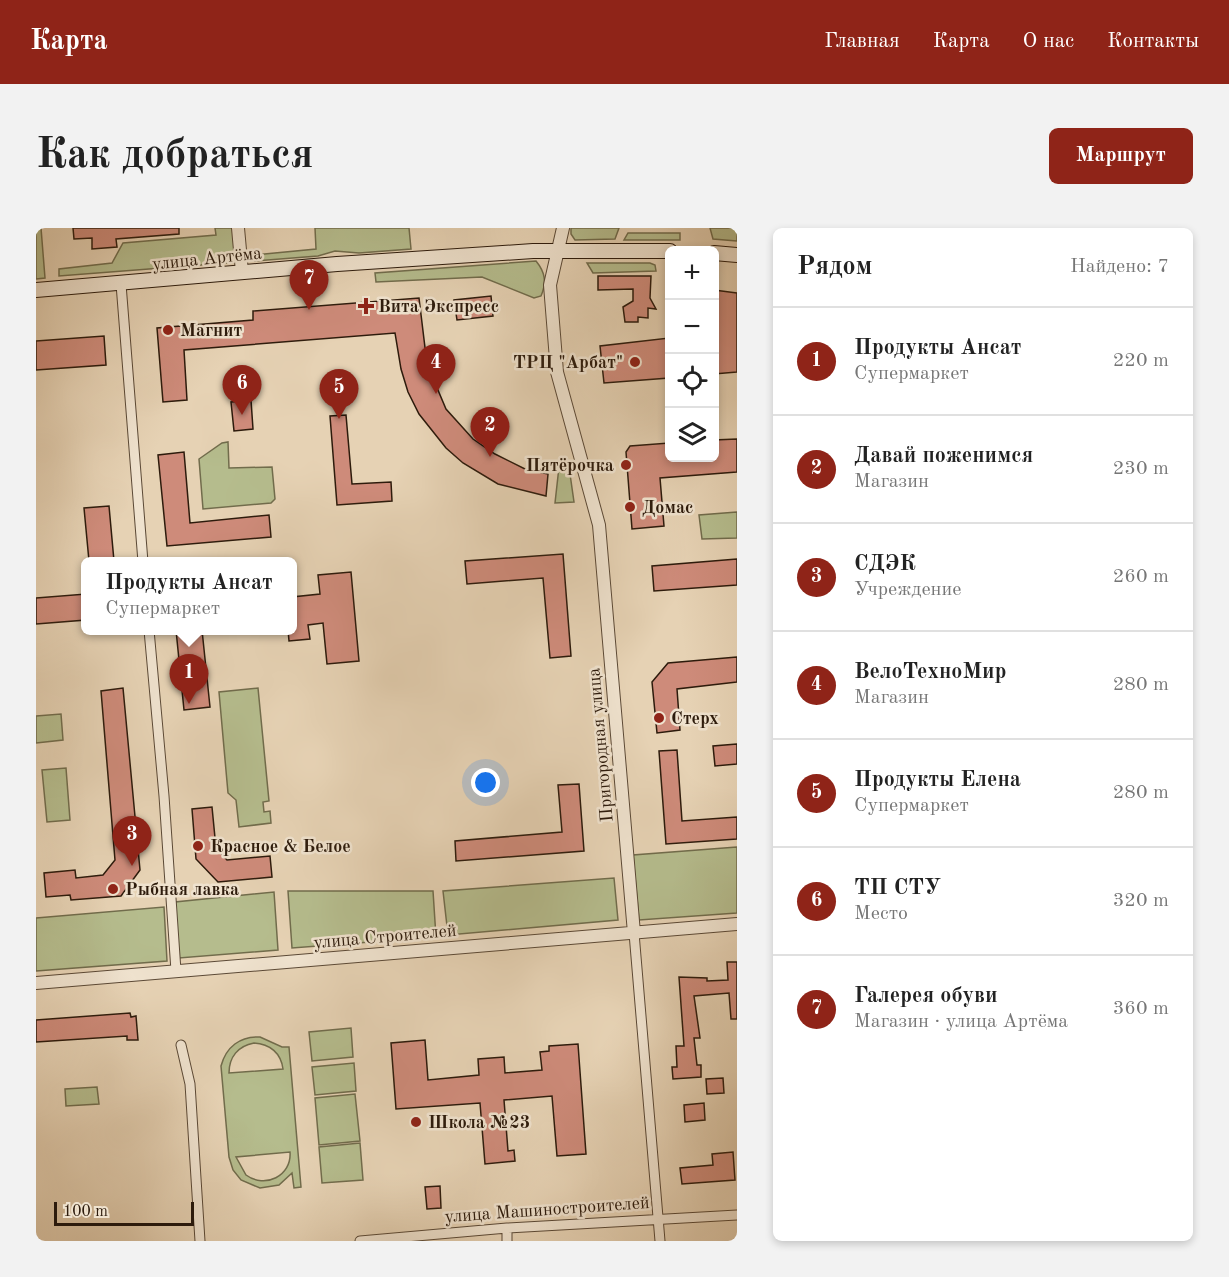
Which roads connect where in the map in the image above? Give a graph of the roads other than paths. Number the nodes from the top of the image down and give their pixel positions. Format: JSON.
{"nodes":[{"id":1,"x":238,"y":228,"type":"edge"},
{"id":2,"x":563,"y":228,"type":"edge"},
{"id":3,"x":557,"y":251,"type":"junction"},
{"id":4,"x":665,"y":251,"type":"edge"},
{"id":5,"x":719,"y":253,"type":"edge"},
{"id":6,"x":737,"y":255,"type":"edge"},
{"id":7,"x":242,"y":272,"type":"junction"},
{"id":8,"x":121,"y":284,"type":"junction"},
{"id":9,"x":36,"y":290,"type":"edge"},
{"id":10,"x":143,"y":557,"type":"edge"},
{"id":11,"x":149,"y":635,"type":"edge"},
{"id":12,"x":737,"y":924,"type":"edge"},
{"id":13,"x":634,"y":933,"type":"junction"},
{"id":14,"x":176,"y":971,"type":"junction"},
{"id":15,"x":36,"y":983,"type":"edge"},
{"id":16,"x":181,"y":1045,"type":"dead end"},
{"id":17,"x":737,"y":1215,"type":"edge"},
{"id":18,"x":659,"y":1218,"type":"junction"},
{"id":19,"x":507,"y":1228,"type":"junction"},
{"id":20,"x":200,"y":1241,"type":"edge"},
{"id":21,"x":360,"y":1241,"type":"edge"},
{"id":22,"x":507,"y":1241,"type":"edge"},
{"id":23,"x":660,"y":1241,"type":"edge"}],
"edges":[{"from":1,"to":7,"type":"street"},
{"from":2,"to":3,"type":"street","name":"Пригородная улица"},
{"from":3,"to":4,"type":"main road","name":"улица Артёма"},
{"from":3,"to":7,"type":"main road","name":"улица Артёма"},
{"from":3,"to":13,"type":"street","name":"Пригородная улица"},
{"from":5,"to":6,"type":"main road"},
{"from":7,"to":8,"type":"main road","name":"улица Артёма"},
{"from":8,"to":9,"type":"main road","name":"улица Артёма"},
{"from":8,"to":10,"type":"street"},
{"from":11,"to":14,"type":"street"},
{"from":12,"to":13,"type":"street","name":"улица Строителей"},
{"from":13,"to":14,"type":"street","name":"улица Строителей"},
{"from":13,"to":18,"type":"street","name":"Пригородная улица"},
{"from":14,"to":15,"type":"street","name":"улица Строителей"},
{"from":16,"to":20,"type":"street"},
{"from":17,"to":18,"type":"street","name":"улица Машиностроителей"},
{"from":18,"to":19,"type":"street","name":"улица Машиностроителей"},
{"from":18,"to":23,"type":"street","name":"Пригородная улица"},
{"from":19,"to":21,"type":"street","name":"улица Машиностроителей"},
{"from":19,"to":22,"type":"street"}]}
